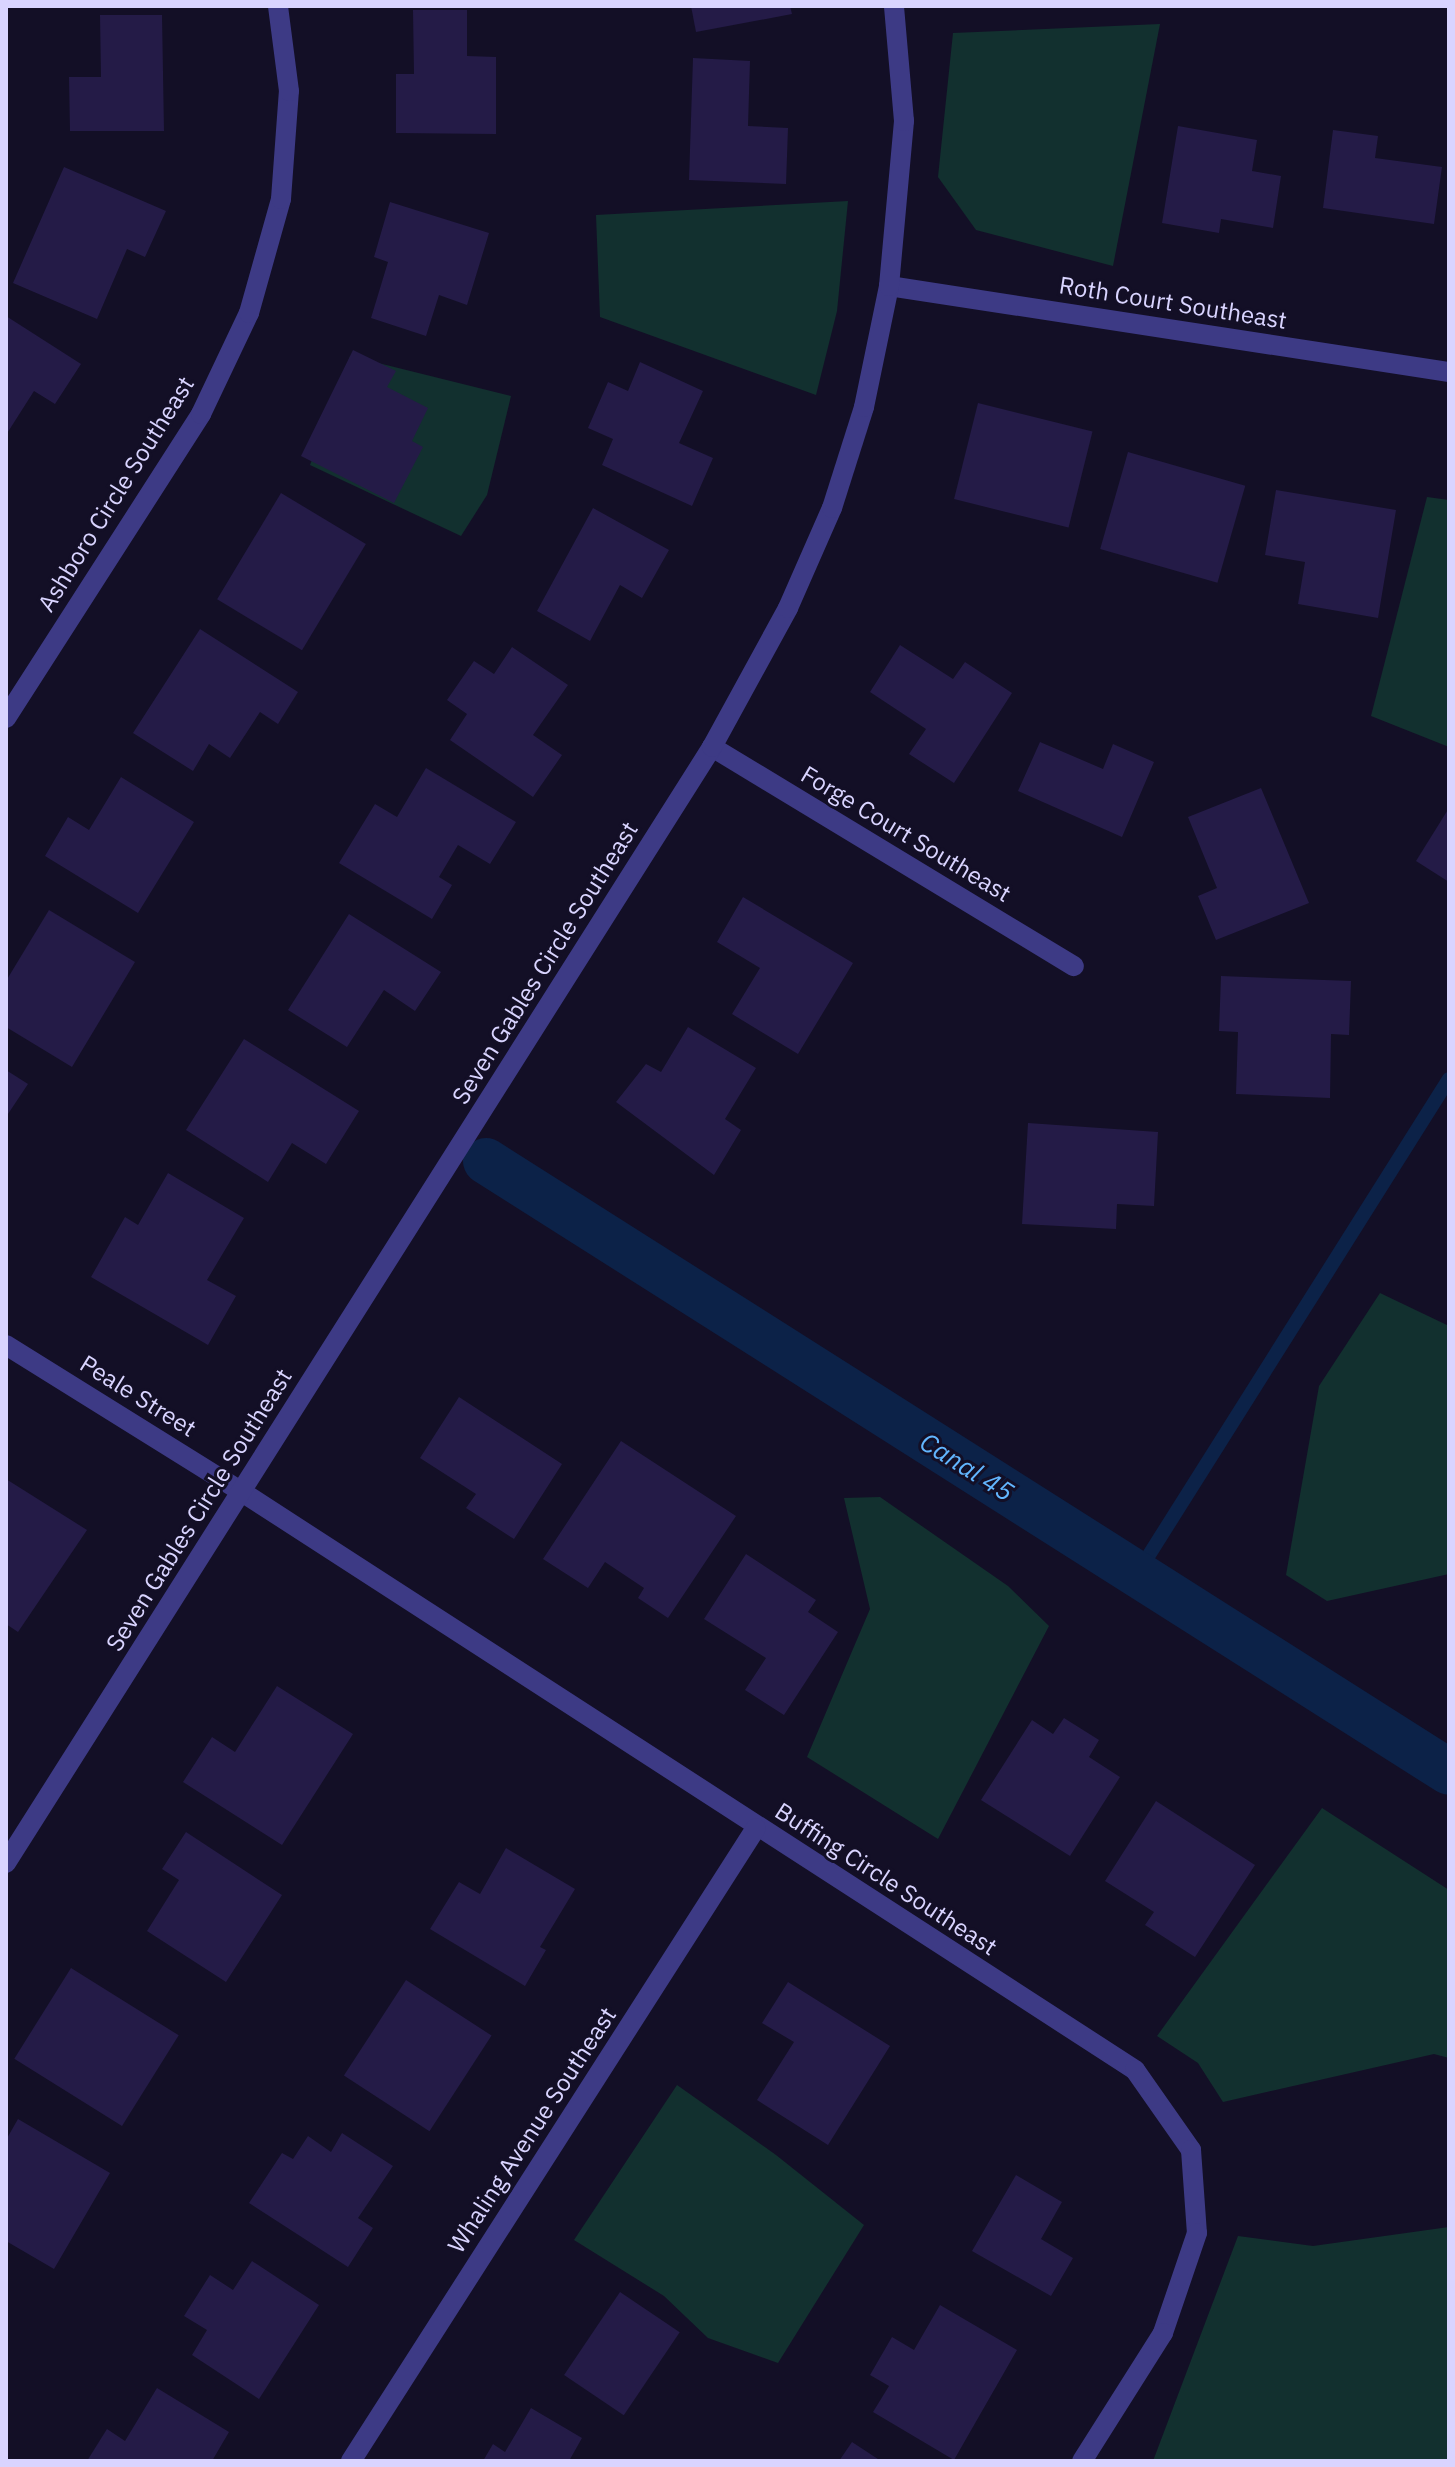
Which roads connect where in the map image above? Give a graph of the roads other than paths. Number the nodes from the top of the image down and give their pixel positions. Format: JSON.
{"nodes":[{"id":1,"x":278,"y":6,"type":"edge"},
{"id":2,"x":894,"y":6,"type":"edge"},
{"id":3,"x":889,"y":286,"type":"junction"},
{"id":4,"x":1449,"y":372,"type":"edge"},
{"id":5,"x":6,"y":718,"type":"edge"},
{"id":6,"x":712,"y":747,"type":"junction"},
{"id":7,"x":1074,"y":966,"type":"dead end"},
{"id":8,"x":6,"y":1345,"type":"edge"},
{"id":9,"x":242,"y":1492,"type":"junction"},
{"id":10,"x":756,"y":1828,"type":"junction"},
{"id":11,"x":6,"y":1863,"type":"edge"},
{"id":12,"x":351,"y":2461,"type":"edge"},
{"id":13,"x":1082,"y":2461,"type":"edge"}],
"edges":[{"from":1,"to":5,"type":"street","name":"Ashboro Circle Southeast"},
{"from":2,"to":3,"type":"street","name":"Seven Gables Circle Southeast"},
{"from":3,"to":4,"type":"street","name":"Roth Court Southeast"},
{"from":3,"to":6,"type":"street","name":"Seven Gables Circle Southeast"},
{"from":6,"to":7,"type":"street","name":"Forge Court Southeast"},
{"from":6,"to":9,"type":"street","name":"Seven Gables Circle Southeast"},
{"from":8,"to":9,"type":"street","name":"Peale Street"},
{"from":9,"to":10,"type":"street","name":"Buffing Circle Southeast"},
{"from":9,"to":11,"type":"street","name":"Seven Gables Circle Southeast"},
{"from":10,"to":12,"type":"street","name":"Whaling Avenue Southeast"},
{"from":10,"to":13,"type":"street","name":"Buffing Circle Southeast"}]}
